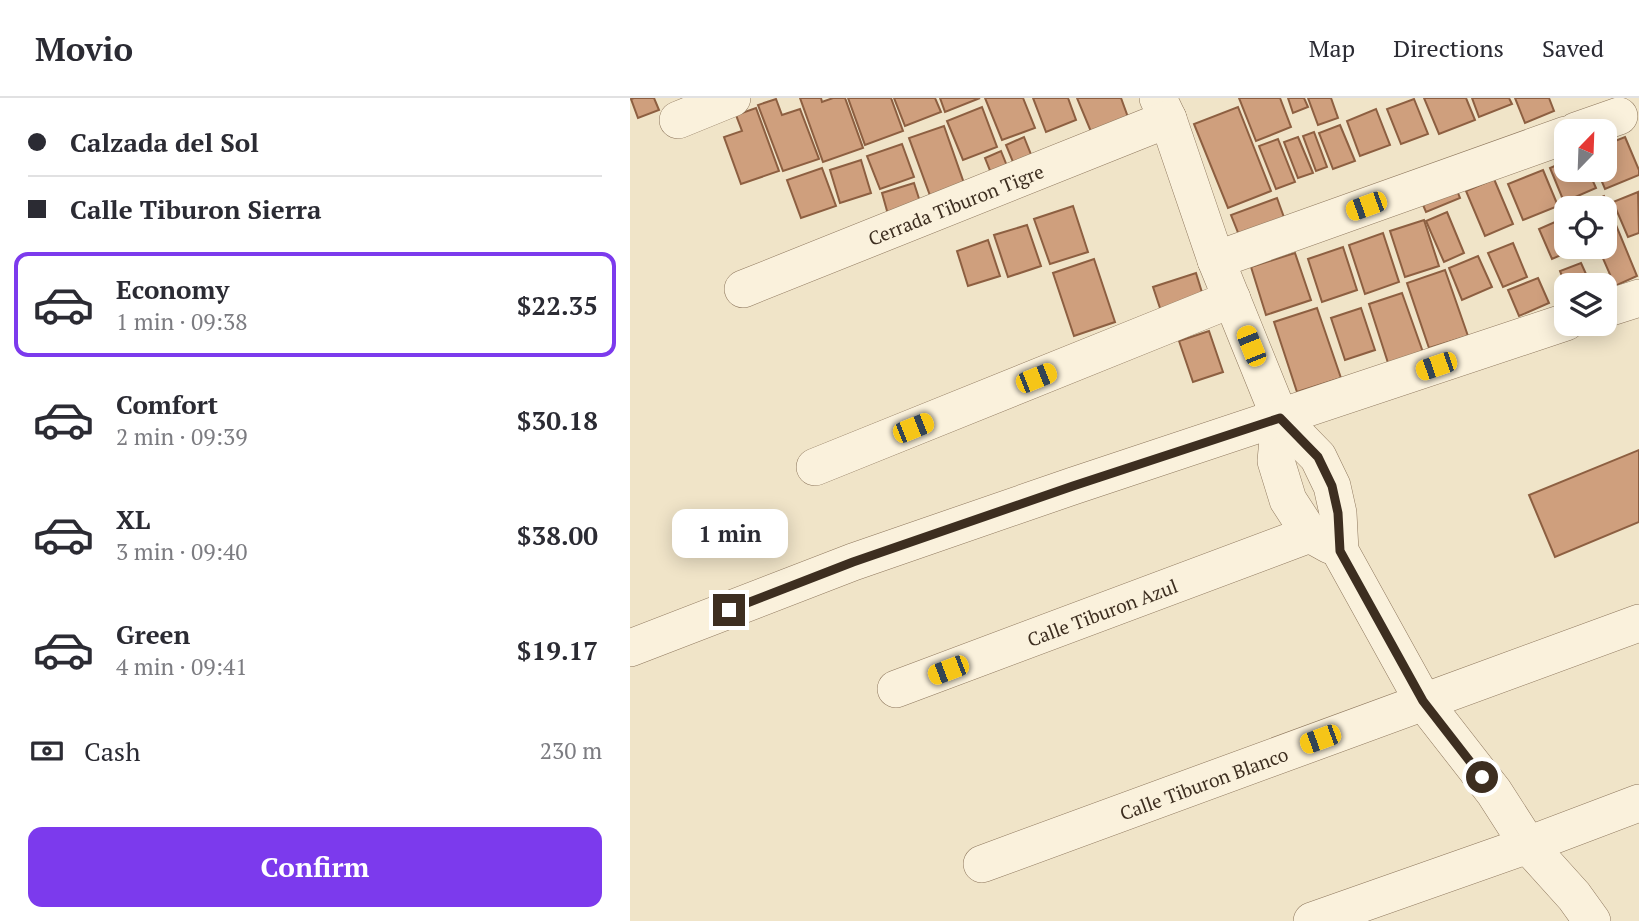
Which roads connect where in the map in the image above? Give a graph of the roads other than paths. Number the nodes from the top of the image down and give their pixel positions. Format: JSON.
{"nodes":[{"id":1,"x":732,"y":98,"type":"edge"},
{"id":2,"x":1163,"y":108,"type":"edge"},
{"id":3,"x":1619,"y":116,"type":"dead end"},
{"id":4,"x":1610,"y":119,"type":"edge"},
{"id":5,"x":677,"y":120,"type":"dead end"},
{"id":6,"x":1554,"y":139,"type":"edge"},
{"id":7,"x":1216,"y":260,"type":"junction"},
{"id":8,"x":743,"y":289,"type":"dead end"},
{"id":9,"x":1639,"y":298,"type":"edge"},
{"id":10,"x":1232,"y":299,"type":"junction"},
{"id":11,"x":1617,"y":305,"type":"edge"},
{"id":12,"x":1554,"y":326,"type":"edge"},
{"id":13,"x":1280,"y":418,"type":"junction"},
{"id":14,"x":815,"y":467,"type":"dead end"},
{"id":15,"x":1325,"y":542,"type":"junction"},
{"id":16,"x":1639,"y":623,"type":"edge"},
{"id":17,"x":630,"y":648,"type":"edge"},
{"id":18,"x":896,"y":689,"type":"dead end"},
{"id":19,"x":1423,"y":701,"type":"junction"},
{"id":20,"x":1639,"y":803,"type":"edge"},
{"id":21,"x":1528,"y":845,"type":"junction"},
{"id":22,"x":982,"y":864,"type":"dead end"},
{"id":23,"x":1312,"y":921,"type":"edge"},
{"id":24,"x":1592,"y":921,"type":"edge"}],
"edges":[{"from":1,"to":5,"type":"street"},
{"from":2,"to":7,"type":"street"},
{"from":2,"to":8,"type":"street","name":"Cerrada Tiburon Tigre"},
{"from":3,"to":4,"type":"street"},
{"from":6,"to":7,"type":"street"},
{"from":7,"to":10,"type":"street"},
{"from":9,"to":11,"type":"street"},
{"from":10,"to":13,"type":"street"},
{"from":10,"to":14,"type":"street"},
{"from":12,"to":13,"type":"street"},
{"from":13,"to":15,"type":"street"},
{"from":13,"to":17,"type":"street"},
{"from":15,"to":18,"type":"street","name":"Calle Tiburon Azul"},
{"from":15,"to":19,"type":"street"},
{"from":16,"to":19,"type":"street","name":"Calle Tiburon Blanco"},
{"from":19,"to":21,"type":"street"},
{"from":19,"to":22,"type":"street","name":"Calle Tiburon Blanco"},
{"from":20,"to":21,"type":"street"},
{"from":21,"to":23,"type":"street"},
{"from":21,"to":24,"type":"street"}]}
